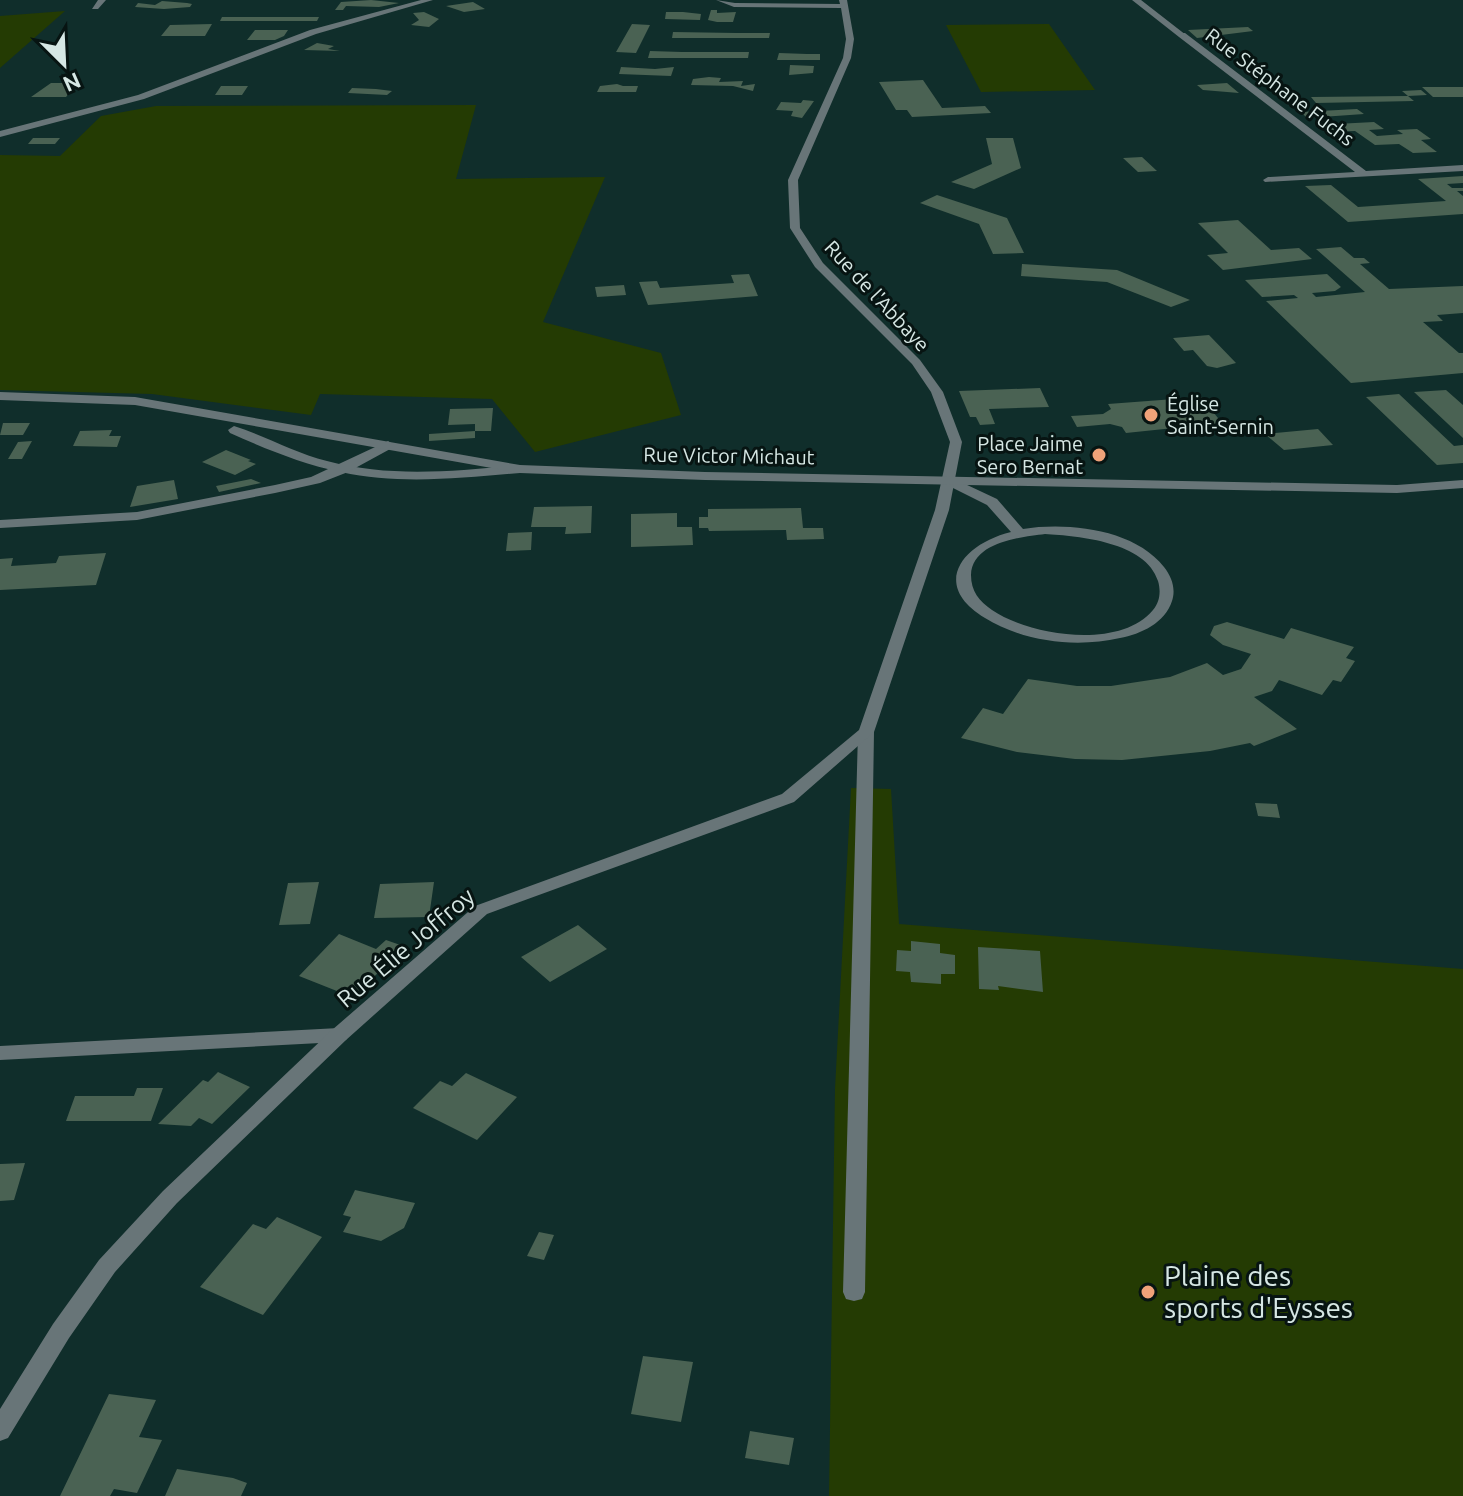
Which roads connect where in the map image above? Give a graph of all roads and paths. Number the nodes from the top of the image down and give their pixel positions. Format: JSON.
{"nodes":[{"id":1,"x":102,"y":0,"type":"edge"},
{"id":2,"x":429,"y":0,"type":"edge"},
{"id":3,"x":720,"y":0,"type":"edge"},
{"id":4,"x":1136,"y":0,"type":"edge"},
{"id":5,"x":843,"y":3,"type":"edge"},
{"id":6,"x":95,"y":7,"type":"dead end"},
{"id":7,"x":0,"y":134,"type":"edge"},
{"id":8,"x":1463,"y":168,"type":"edge"},
{"id":9,"x":1364,"y":174,"type":"junction"},
{"id":10,"x":1268,"y":180,"type":"dead end"},
{"id":11,"x":0,"y":396,"type":"edge"},
{"id":12,"x":234,"y":430,"type":"dead end"},
{"id":13,"x":388,"y":445,"type":"junction"},
{"id":14,"x":343,"y":469,"type":"junction"},
{"id":15,"x":520,"y":469,"type":"junction"},
{"id":16,"x":948,"y":480,"type":"junction"},
{"id":17,"x":1463,"y":484,"type":"edge"},
{"id":18,"x":0,"y":524,"type":"edge"},
{"id":19,"x":1019,"y":533,"type":"junction"},
{"id":20,"x":866,"y":732,"type":"junction"},
{"id":21,"x":339,"y":1035,"type":"junction"},
{"id":22,"x":0,"y":1053,"type":"edge"},
{"id":23,"x":854,"y":1292,"type":"dead end"},
{"id":24,"x":0,"y":1430,"type":"edge"}],
"edges":[{"from":1,"to":6,"type":"street"},
{"from":2,"to":7,"type":"street"},
{"from":3,"to":5,"type":"street"},
{"from":4,"to":9,"type":"street","name":"Rue Stéphane Fuchs"},
{"from":5,"to":16,"type":"street","name":"Rue de l'Abbaye"},
{"from":8,"to":9,"type":"street"},
{"from":9,"to":10,"type":"street"},
{"from":11,"to":13,"type":"street","name":"Rue Victor Michaut"},
{"from":12,"to":14,"type":"street"},
{"from":13,"to":14,"type":"street"},
{"from":13,"to":15,"type":"street","name":"Rue Victor Michaut"},
{"from":14,"to":15,"type":"street"},
{"from":14,"to":18,"type":"street"},
{"from":15,"to":16,"type":"street","name":"Rue Victor Michaut"},
{"from":16,"to":17,"type":"street","name":"Rue Victor Michaut"},
{"from":16,"to":19,"type":"street"},
{"from":16,"to":20,"type":"street"},
{"from":19,"to":19,"type":"street"},
{"from":20,"to":21,"type":"street","name":"Rue Élie Joffroy"},
{"from":20,"to":23,"type":"street"},
{"from":21,"to":22,"type":"street"},
{"from":21,"to":24,"type":"street","name":"Rue Élie Joffroy"}]}
